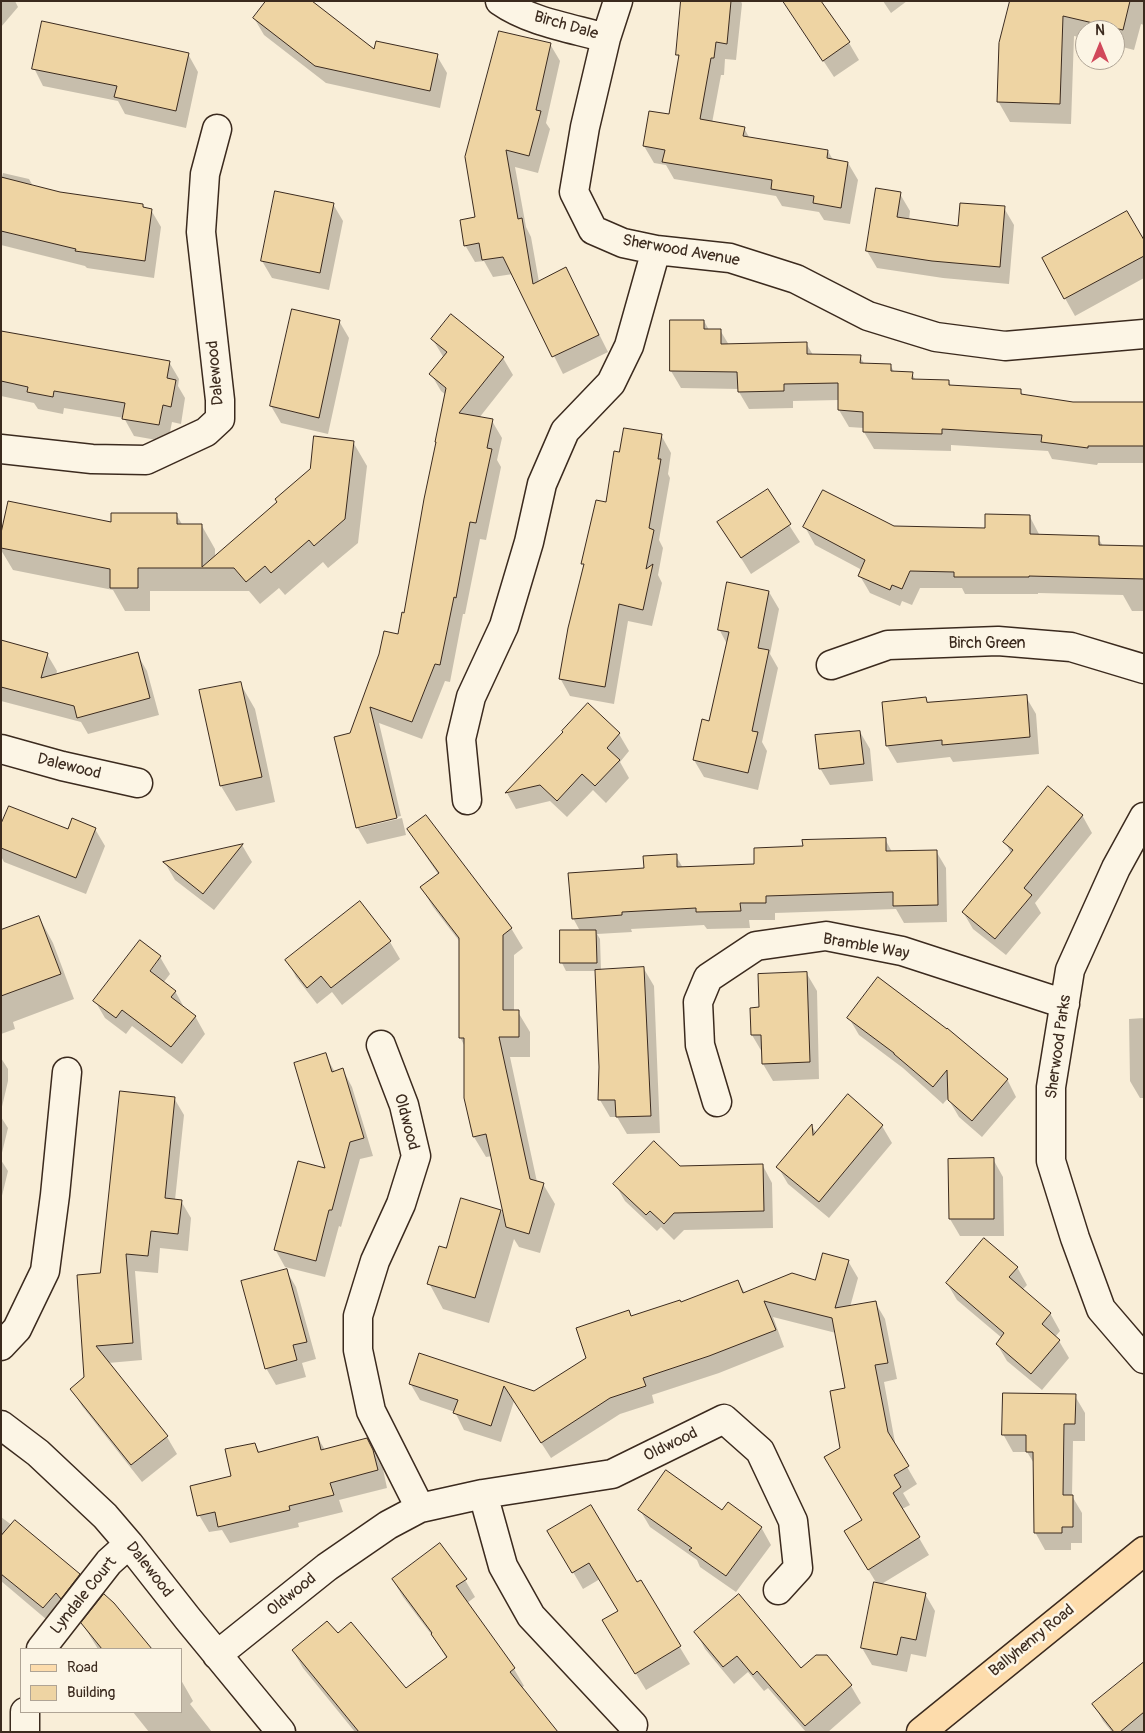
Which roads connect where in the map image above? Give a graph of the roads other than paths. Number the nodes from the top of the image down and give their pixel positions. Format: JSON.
{"nodes":[{"id":1,"x":500,"y":1,"type":"edge"},
{"id":2,"x":618,"y":1,"type":"edge"},
{"id":3,"x":606,"y":38,"type":"junction"},
{"id":4,"x":216,"y":129,"type":"dead end"},
{"id":5,"x":656,"y":250,"type":"junction"},
{"id":6,"x":1144,"y":334,"type":"edge"},
{"id":7,"x":1,"y":449,"type":"edge"},
{"id":8,"x":831,"y":665,"type":"dead end"},
{"id":9,"x":1144,"y":669,"type":"edge"},
{"id":10,"x":1,"y":749,"type":"edge"},
{"id":11,"x":138,"y":783,"type":"dead end"},
{"id":12,"x":466,"y":800,"type":"dead end"},
{"id":13,"x":1144,"y":817,"type":"edge"},
{"id":14,"x":1065,"y":1004,"type":"junction"},
{"id":15,"x":381,"y":1045,"type":"dead end"},
{"id":16,"x":67,"y":1072,"type":"dead end"},
{"id":17,"x":717,"y":1102,"type":"dead end"},
{"id":18,"x":1,"y":1346,"type":"edge"},
{"id":19,"x":1144,"y":1359,"type":"edge"},
{"id":20,"x":1,"y":1425,"type":"edge"},
{"id":21,"x":483,"y":1494,"type":"junction"},
{"id":22,"x":420,"y":1508,"type":"junction"},
{"id":23,"x":129,"y":1544,"type":"junction"},
{"id":24,"x":1144,"y":1550,"type":"edge"},
{"id":25,"x":778,"y":1590,"type":"dead end"},
{"id":26,"x":42,"y":1648,"type":"edge"},
{"id":27,"x":218,"y":1656,"type":"junction"},
{"id":28,"x":25,"y":1713,"type":"edge"},
{"id":29,"x":633,"y":1725,"type":"dead end"},
{"id":30,"x":24,"y":1732,"type":"edge"},
{"id":31,"x":281,"y":1732,"type":"edge"},
{"id":32,"x":921,"y":1732,"type":"edge"}],
"edges":[{"from":1,"to":3,"type":"street","name":"Birch Dale"},
{"from":2,"to":3,"type":"street","name":"Sherwood Avenue"},
{"from":3,"to":5,"type":"street","name":"Sherwood Avenue"},
{"from":4,"to":7,"type":"street","name":"Dalewood"},
{"from":5,"to":6,"type":"street","name":"Sherwood Avenue"},
{"from":5,"to":12,"type":"street"},
{"from":8,"to":9,"type":"street","name":"Birch Green"},
{"from":10,"to":11,"type":"street","name":"Dalewood"},
{"from":13,"to":14,"type":"street","name":"Sherwood Parks"},
{"from":14,"to":17,"type":"street","name":"Bramble Way"},
{"from":14,"to":19,"type":"street","name":"Sherwood Parks"},
{"from":15,"to":22,"type":"street","name":"Oldwood"},
{"from":16,"to":18,"type":"street"},
{"from":20,"to":23,"type":"street","name":"Dalewood"},
{"from":21,"to":22,"type":"street","name":"Oldwood"},
{"from":21,"to":25,"type":"street","name":"Oldwood"},
{"from":21,"to":29,"type":"street"},
{"from":22,"to":27,"type":"street","name":"Oldwood"},
{"from":23,"to":26,"type":"street","name":"Lyndale Court"},
{"from":23,"to":27,"type":"street","name":"Dalewood"},
{"from":24,"to":32,"type":"main road","name":"Ballyhenry Road"},
{"from":27,"to":31,"type":"street","name":"Dalewood"},
{"from":28,"to":30,"type":"street"}]}
